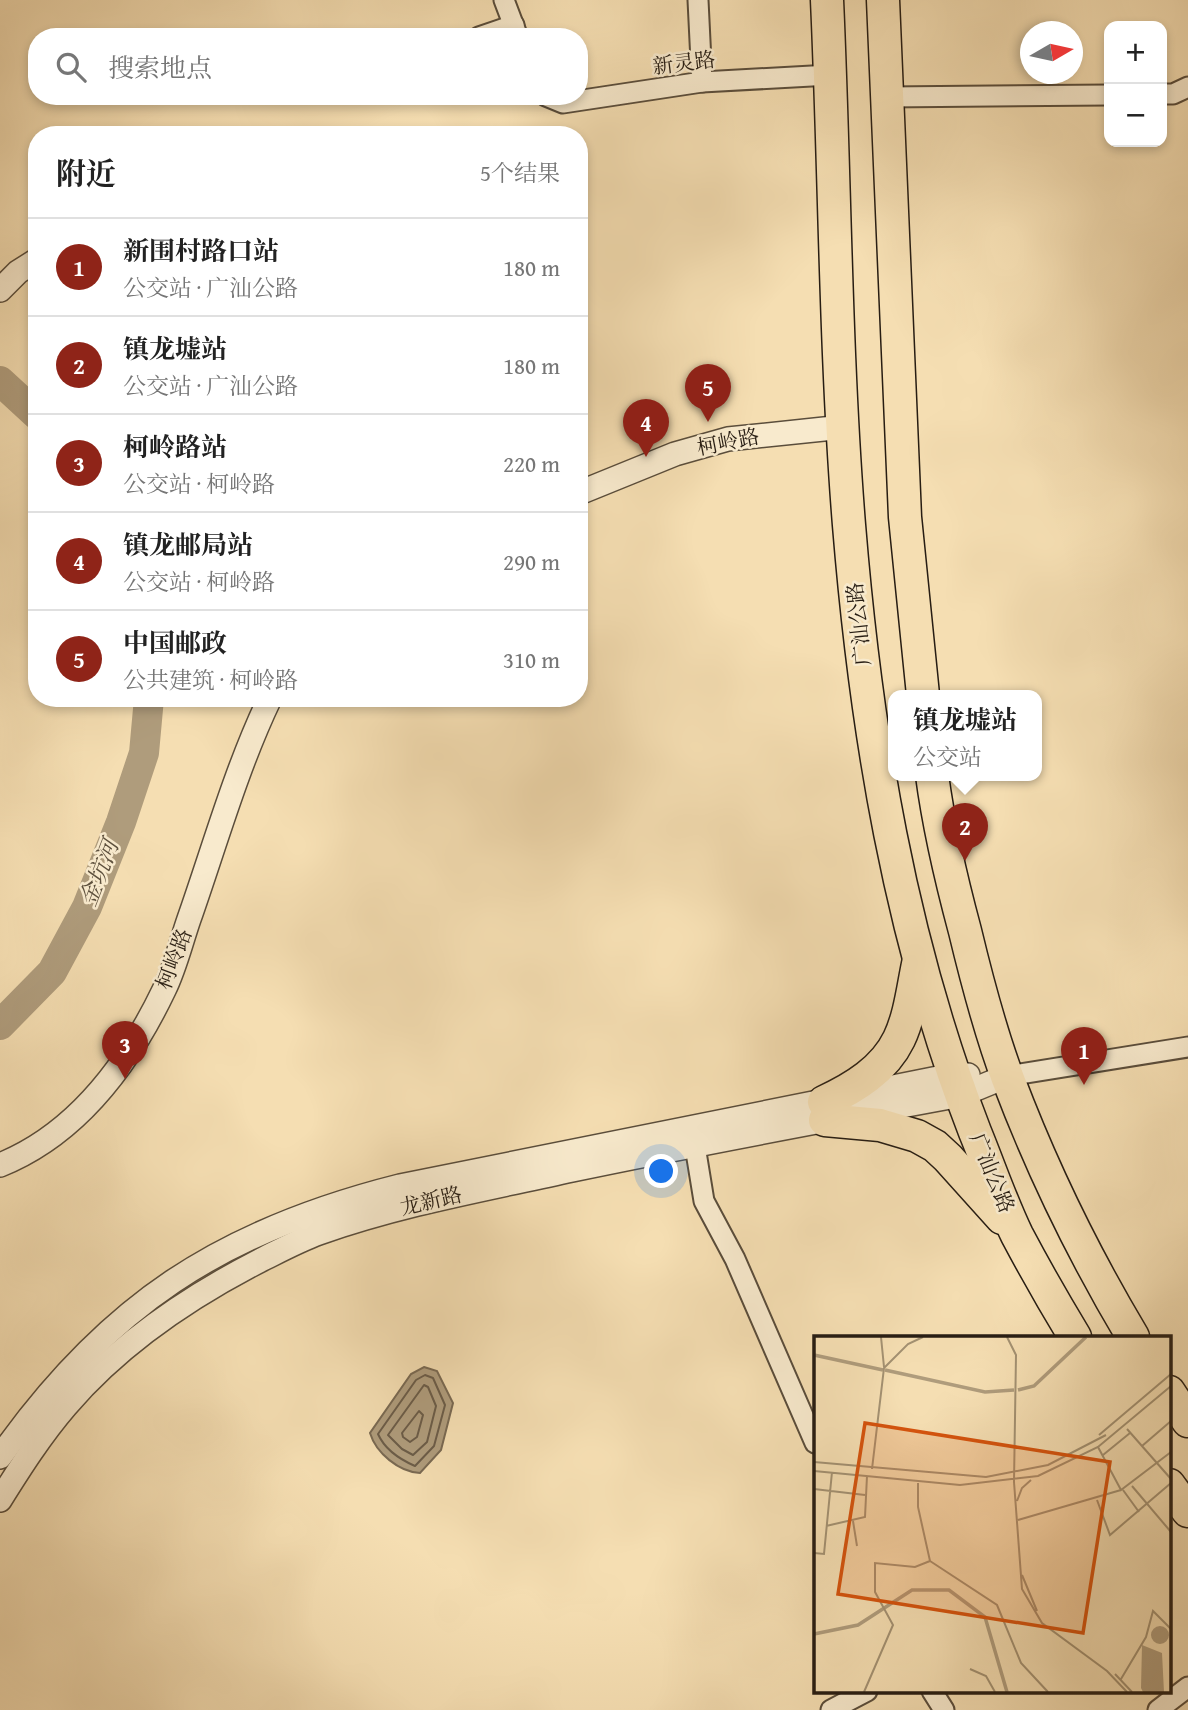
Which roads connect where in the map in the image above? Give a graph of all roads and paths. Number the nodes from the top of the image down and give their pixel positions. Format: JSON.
{"nodes":[{"id":1,"x":504,"y":0,"type":"edge"},
{"id":2,"x":698,"y":0,"type":"edge"},
{"id":3,"x":827,"y":0,"type":"edge"},
{"id":4,"x":883,"y":0,"type":"edge"},
{"id":5,"x":515,"y":28,"type":"edge"},
{"id":6,"x":830,"y":75,"type":"junction"},
{"id":7,"x":702,"y":82,"type":"junction"},
{"id":8,"x":1188,"y":87,"type":"edge"},
{"id":9,"x":1167,"y":94,"type":"edge"},
{"id":10,"x":1104,"y":95,"type":"edge"},
{"id":11,"x":887,"y":97,"type":"junction"},
{"id":12,"x":588,"y":99,"type":"edge"},
{"id":13,"x":28,"y":266,"type":"edge"},
{"id":14,"x":0,"y":290,"type":"edge"},
{"id":15,"x":843,"y":426,"type":"junction"},
{"id":16,"x":588,"y":489,"type":"edge"},
{"id":17,"x":922,"y":690,"type":"edge"},
{"id":18,"x":266,"y":707,"type":"edge"},
{"id":19,"x":933,"y":781,"type":"edge"},
{"id":20,"x":938,"y":823,"type":"junction"},
{"id":21,"x":889,"y":829,"type":"junction"},
{"id":22,"x":919,"y":962,"type":"junction"},
{"id":23,"x":1188,"y":1047,"type":"edge"},
{"id":24,"x":1007,"y":1076,"type":"junction"},
{"id":25,"x":957,"y":1085,"type":"junction"},
{"id":26,"x":825,"y":1111,"type":"junction"},
{"id":27,"x":695,"y":1146,"type":"junction"},
{"id":28,"x":0,"y":1165,"type":"edge"},
{"id":29,"x":1016,"y":1233,"type":"junction"},
{"id":30,"x":1115,"y":1307,"type":"junction"},
{"id":31,"x":1073,"y":1334,"type":"edge"},
{"id":32,"x":1132,"y":1336,"type":"edge"},
{"id":33,"x":1170,"y":1394,"type":"edge"},
{"id":34,"x":1188,"y":1422,"type":"edge"},
{"id":35,"x":814,"y":1441,"type":"edge"},
{"id":36,"x":0,"y":1457,"type":"edge"},
{"id":37,"x":1170,"y":1486,"type":"edge"},
{"id":38,"x":0,"y":1500,"type":"edge"},
{"id":39,"x":1188,"y":1511,"type":"edge"},
{"id":40,"x":1188,"y":1688,"type":"edge"},
{"id":41,"x":865,"y":1692,"type":"edge"},
{"id":42,"x":933,"y":1692,"type":"edge"},
{"id":43,"x":831,"y":1710,"type":"edge"},
{"id":44,"x":944,"y":1710,"type":"edge"},
{"id":45,"x":1158,"y":1710,"type":"edge"}],
"edges":[{"from":1,"to":5,"type":"street"},
{"from":2,"to":7,"type":"street"},
{"from":3,"to":6,"type":"highway","name":"广汕公路"},
{"from":4,"to":11,"type":"highway"},
{"from":6,"to":7,"type":"street","name":"新灵路"},
{"from":6,"to":15,"type":"highway","name":"广汕公路"},
{"from":7,"to":12,"type":"street","name":"新灵路"},
{"from":8,"to":9,"type":"street"},
{"from":10,"to":11,"type":"street"},
{"from":11,"to":17,"type":"highway"},
{"from":13,"to":14,"type":"street"},
{"from":15,"to":16,"type":"street","name":"柯岭路"},
{"from":15,"to":21,"type":"highway","name":"广汕公路"},
{"from":18,"to":28,"type":"street","name":"柯岭路"},
{"from":19,"to":20,"type":"highway"},
{"from":20,"to":21,"type":"highway"},
{"from":20,"to":24,"type":"highway"},
{"from":21,"to":22,"type":"highway","name":"广汕公路"},
{"from":22,"to":25,"type":"highway","name":"广汕公路"},
{"from":22,"to":26,"type":"highway"},
{"from":23,"to":24,"type":"street"},
{"from":24,"to":25,"type":"street","name":"龙新路"},
{"from":24,"to":30,"type":"highway"},
{"from":25,"to":26,"type":"street","name":"龙新路"},
{"from":25,"to":29,"type":"highway","name":"广汕公路"},
{"from":26,"to":27,"type":"street","name":"龙新路"},
{"from":26,"to":29,"type":"highway"},
{"from":26,"to":36,"type":"street","name":"龙新路"},
{"from":27,"to":35,"type":"street"},
{"from":27,"to":38,"type":"street","name":"龙新路"},
{"from":29,"to":31,"type":"highway","name":"广汕公路"},
{"from":30,"to":31,"type":"highway"},
{"from":30,"to":32,"type":"highway"},
{"from":33,"to":34,"type":"highway"},
{"from":37,"to":39,"type":"highway"},
{"from":40,"to":45,"type":"street"},
{"from":41,"to":43,"type":"street"},
{"from":42,"to":44,"type":"street"}]}
